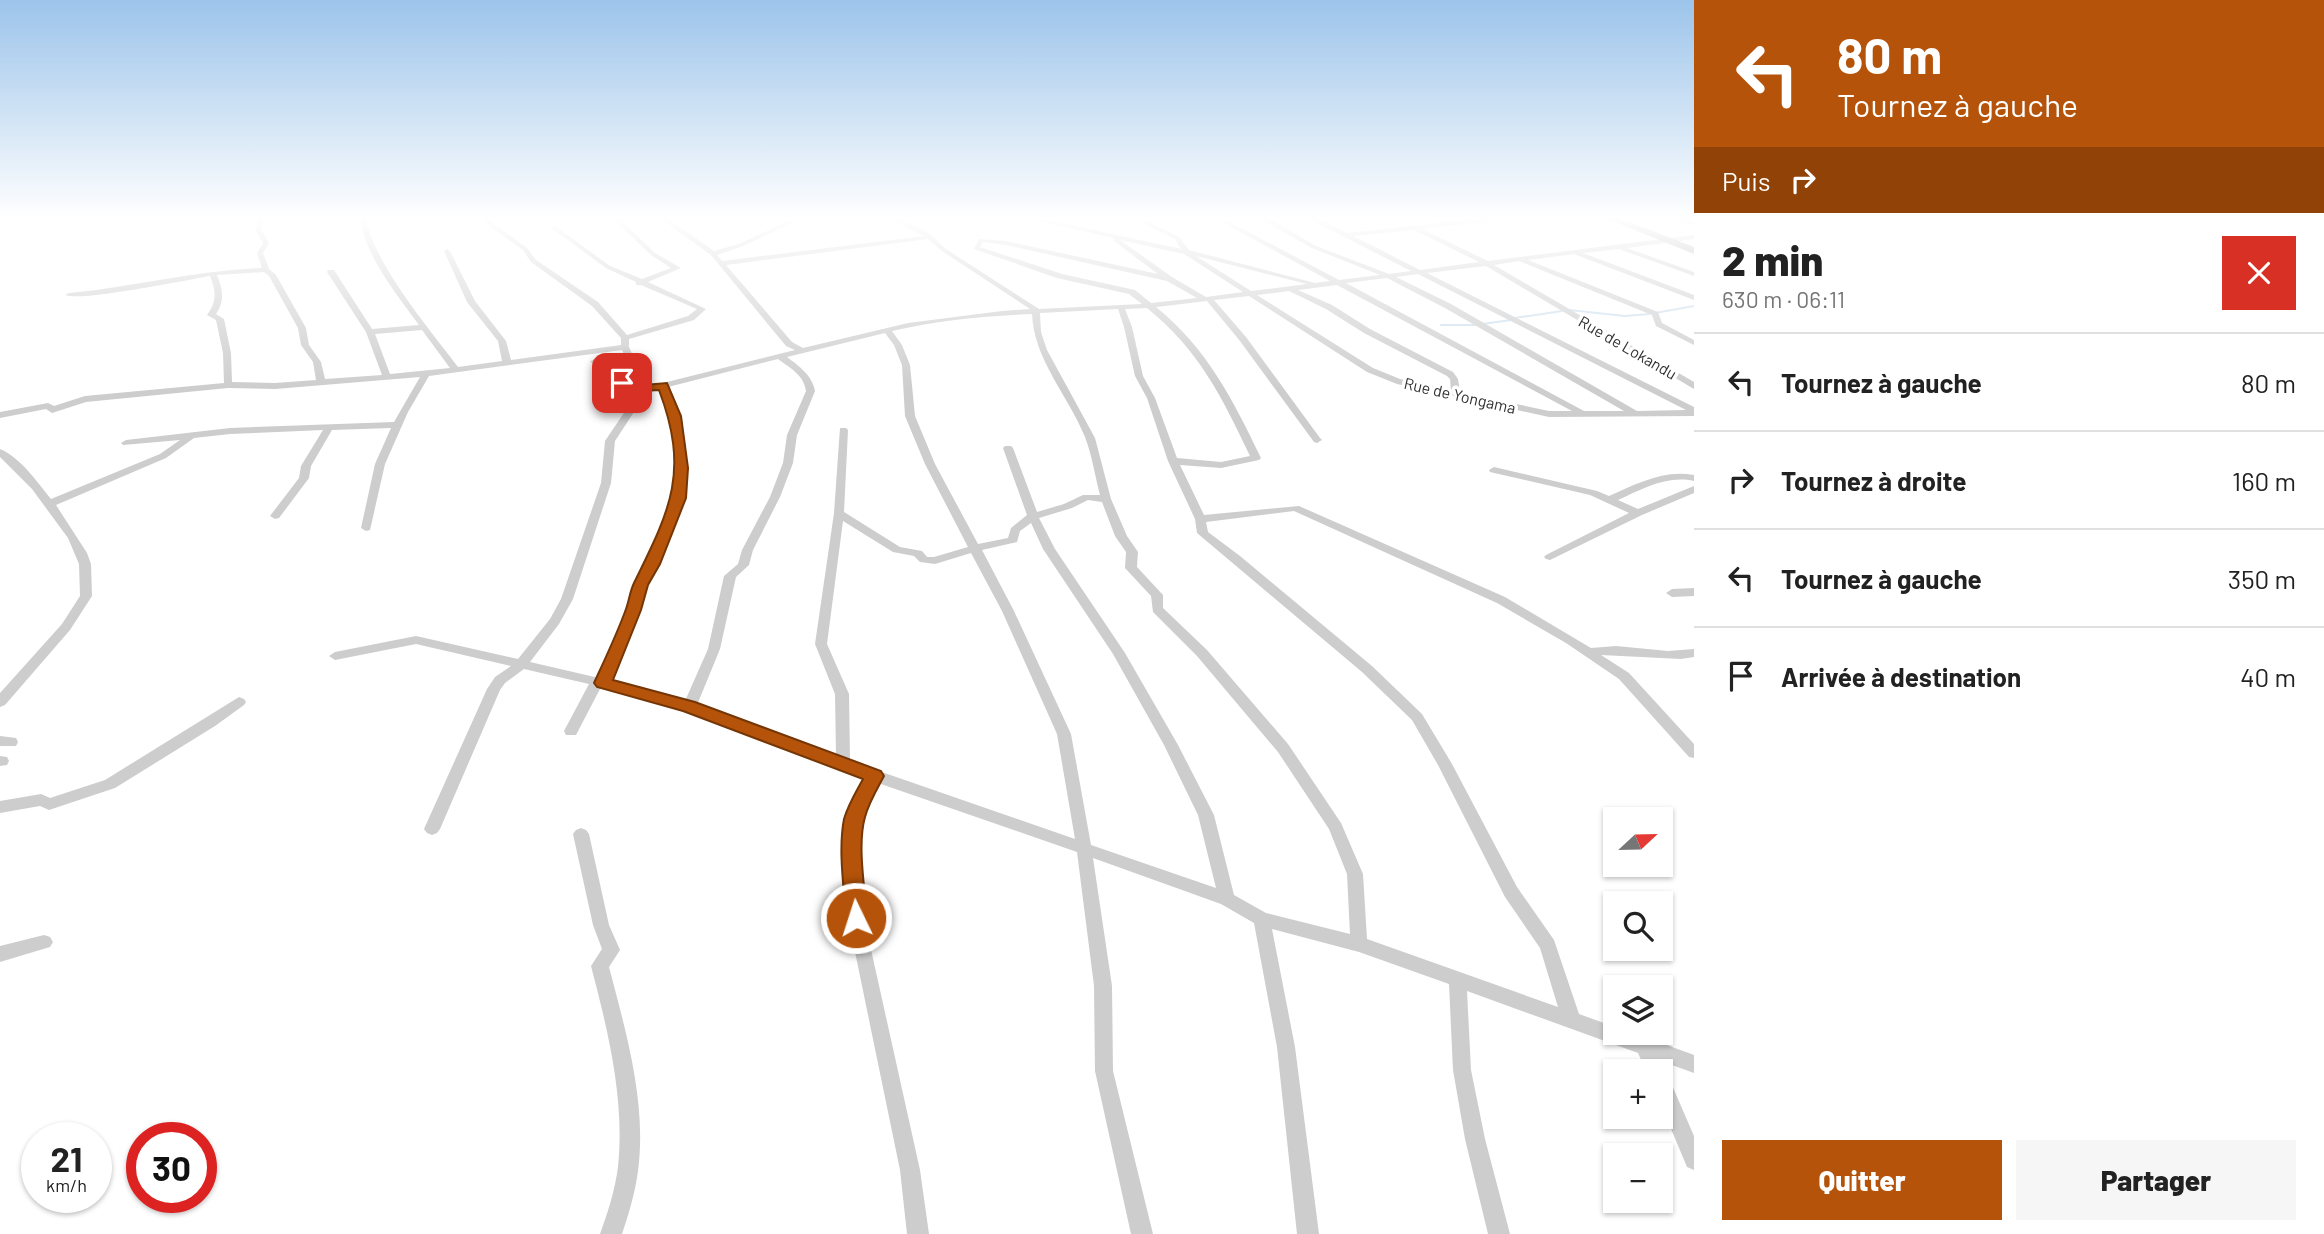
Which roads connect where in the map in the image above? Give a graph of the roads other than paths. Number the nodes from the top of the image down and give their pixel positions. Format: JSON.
{"nodes":[{"id":1,"x":214,"y":274,"type":"junction"},
{"id":2,"x":219,"y":274,"type":"edge"},
{"id":3,"x":270,"y":274,"type":"edge"},
{"id":4,"x":332,"y":274,"type":"edge"},
{"id":5,"x":387,"y":274,"type":"edge"},
{"id":6,"x":458,"y":274,"type":"edge"},
{"id":7,"x":551,"y":274,"type":"edge"},
{"id":8,"x":621,"y":274,"type":"edge"},
{"id":9,"x":663,"y":274,"type":"edge"},
{"id":10,"x":731,"y":274,"type":"edge"},
{"id":11,"x":980,"y":274,"type":"edge"},
{"id":12,"x":1053,"y":274,"type":"edge"},
{"id":13,"x":1144,"y":274,"type":"edge"},
{"id":14,"x":1162,"y":274,"type":"edge"},
{"id":15,"x":1218,"y":274,"type":"edge"},
{"id":16,"x":1277,"y":274,"type":"edge"},
{"id":17,"x":1319,"y":274,"type":"edge"},
{"id":18,"x":1380,"y":274,"type":"edge"},
{"id":19,"x":1416,"y":274,"type":"edge"},
{"id":20,"x":1422,"y":274,"type":"edge"},
{"id":21,"x":1504,"y":274,"type":"edge"},
{"id":22,"x":1554,"y":274,"type":"edge"},
{"id":23,"x":1631,"y":274,"type":"edge"},
{"id":24,"x":1388,"y":277,"type":"junction"},
{"id":25,"x":1169,"y":279,"type":"junction"},
{"id":26,"x":639,"y":283,"type":"junction"},
{"id":27,"x":1336,"y":283,"type":"junction"},
{"id":28,"x":1318,"y":284,"type":"junction"},
{"id":29,"x":1290,"y":288,"type":"junction"},
{"id":30,"x":1250,"y":294,"type":"junction"},
{"id":31,"x":69,"y":295,"type":"dead end"},
{"id":32,"x":1694,"y":298,"type":"edge"},
{"id":33,"x":1206,"y":299,"type":"junction"},
{"id":34,"x":1147,"y":306,"type":"junction"},
{"id":35,"x":1121,"y":308,"type":"junction"},
{"id":36,"x":1036,"y":310,"type":"junction"},
{"id":37,"x":426,"y":327,"type":"junction"},
{"id":38,"x":888,"y":331,"type":"junction"},
{"id":39,"x":370,"y":332,"type":"junction"},
{"id":40,"x":625,"y":343,"type":"junction"},
{"id":41,"x":1694,"y":343,"type":"edge"},
{"id":42,"x":800,"y":350,"type":"junction"},
{"id":43,"x":779,"y":356,"type":"junction"},
{"id":44,"x":594,"y":362,"type":"dead end"},
{"id":45,"x":507,"y":363,"type":"junction"},
{"id":46,"x":456,"y":370,"type":"junction"},
{"id":47,"x":426,"y":374,"type":"junction"},
{"id":48,"x":387,"y":377,"type":"junction"},
{"id":49,"x":321,"y":383,"type":"junction"},
{"id":50,"x":228,"y":385,"type":"junction"},
{"id":51,"x":611,"y":386,"type":"dead end"},
{"id":52,"x":663,"y":386,"type":"junction"},
{"id":53,"x":1694,"y":386,"type":"edge"},
{"id":54,"x":626,"y":388,"type":"junction"},
{"id":55,"x":644,"y":390,"type":"junction"},
{"id":56,"x":1456,"y":394,"type":"junction"},
{"id":57,"x":1694,"y":412,"type":"edge"},
{"id":58,"x":1583,"y":413,"type":"junction"},
{"id":59,"x":1636,"y":413,"type":"junction"},
{"id":60,"x":1666,"y":413,"type":"junction"},
{"id":61,"x":0,"y":415,"type":"edge"},
{"id":62,"x":1694,"y":423,"type":"edge"},
{"id":63,"x":397,"y":425,"type":"junction"},
{"id":64,"x":329,"y":428,"type":"junction"},
{"id":65,"x":843,"y":430,"type":"dead end"},
{"id":66,"x":191,"y":436,"type":"junction"},
{"id":67,"x":1317,"y":440,"type":"dead end"},
{"id":68,"x":126,"y":443,"type":"dead end"},
{"id":69,"x":1008,"y":448,"type":"dead end"},
{"id":70,"x":0,"y":452,"type":"edge"},
{"id":71,"x":1173,"y":461,"type":"junction"},
{"id":72,"x":1494,"y":470,"type":"dead end"},
{"id":73,"x":1694,"y":478,"type":"edge"},
{"id":74,"x":1694,"y":489,"type":"edge"},
{"id":75,"x":1106,"y":499,"type":"junction"},
{"id":76,"x":1612,"y":499,"type":"junction"},
{"id":77,"x":51,"y":503,"type":"junction"},
{"id":78,"x":839,"y":513,"type":"junction"},
{"id":79,"x":1638,"y":513,"type":"junction"},
{"id":80,"x":275,"y":516,"type":"dead end"},
{"id":81,"x":1033,"y":516,"type":"junction"},
{"id":82,"x":1200,"y":519,"type":"junction"},
{"id":83,"x":366,"y":528,"type":"dead end"},
{"id":84,"x":975,"y":548,"type":"junction"},
{"id":85,"x":1550,"y":556,"type":"dead end"},
{"id":86,"x":1694,"y":592,"type":"edge"},
{"id":87,"x":1672,"y":593,"type":"dead end"},
{"id":88,"x":1590,"y":652,"type":"junction"},
{"id":89,"x":1694,"y":653,"type":"edge"},
{"id":90,"x":335,"y":656,"type":"dead end"},
{"id":91,"x":520,"y":666,"type":"junction"},
{"id":92,"x":600,"y":682,"type":"junction"},
{"id":93,"x":0,"y":702,"type":"edge"},
{"id":94,"x":239,"y":702,"type":"dead end"},
{"id":95,"x":689,"y":707,"type":"junction"},
{"id":96,"x":571,"y":731,"type":"dead end"},
{"id":97,"x":1694,"y":753,"type":"edge"},
{"id":98,"x":843,"y":763,"type":"junction"},
{"id":99,"x":875,"y":776,"type":"junction"},
{"id":100,"x":0,"y":807,"type":"edge"},
{"id":101,"x":432,"y":829,"type":"dead end"},
{"id":102,"x":581,"y":834,"type":"dead end"},
{"id":103,"x":1084,"y":847,"type":"junction"},
{"id":104,"x":1227,"y":900,"type":"junction"},
{"id":105,"x":1262,"y":919,"type":"junction"},
{"id":106,"x":44,"y":942,"type":"dead end"},
{"id":107,"x":1359,"y":944,"type":"junction"},
{"id":108,"x":0,"y":954,"type":"edge"},
{"id":109,"x":1458,"y":981,"type":"junction"},
{"id":110,"x":1571,"y":1018,"type":"junction"},
{"id":111,"x":1645,"y":1047,"type":"junction"},
{"id":112,"x":1650,"y":1059,"type":"edge"},
{"id":113,"x":1694,"y":1065,"type":"edge"},
{"id":114,"x":1673,"y":1111,"type":"edge"},
{"id":115,"x":1694,"y":1160,"type":"edge"},
{"id":116,"x":611,"y":1234,"type":"edge"},
{"id":117,"x":918,"y":1234,"type":"edge"},
{"id":118,"x":1142,"y":1234,"type":"edge"},
{"id":119,"x":1308,"y":1234,"type":"edge"},
{"id":120,"x":1499,"y":1234,"type":"edge"}],
"edges":[{"from":1,"to":2,"type":"street"},
{"from":1,"to":31,"type":"street"},
{"from":1,"to":50,"type":"street"},
{"from":3,"to":49,"type":"street"},
{"from":4,"to":39,"type":"street"},
{"from":5,"to":37,"type":"street"},
{"from":6,"to":45,"type":"street"},
{"from":7,"to":40,"type":"street"},
{"from":8,"to":26,"type":"street"},
{"from":9,"to":26,"type":"street"},
{"from":10,"to":42,"type":"street"},
{"from":11,"to":36,"type":"street"},
{"from":12,"to":34,"type":"street"},
{"from":13,"to":25,"type":"street"},
{"from":14,"to":25,"type":"street"},
{"from":15,"to":30,"type":"street","name":"Rue de Yongama"},
{"from":16,"to":28,"type":"street"},
{"from":17,"to":27,"type":"street"},
{"from":18,"to":24,"type":"street"},
{"from":19,"to":24,"type":"street"},
{"from":20,"to":57,"type":"street"},
{"from":21,"to":53,"type":"street","name":"Rue de Lokandu"},
{"from":22,"to":41,"type":"street"},
{"from":23,"to":32,"type":"street"},
{"from":24,"to":27,"type":"street"},
{"from":24,"to":59,"type":"street"},
{"from":25,"to":33,"type":"street"},
{"from":26,"to":40,"type":"street"},
{"from":27,"to":28,"type":"street"},
{"from":27,"to":58,"type":"street"},
{"from":28,"to":29,"type":"street"},
{"from":29,"to":30,"type":"street"},
{"from":29,"to":56,"type":"street"},
{"from":30,"to":33,"type":"street"},
{"from":30,"to":56,"type":"street","name":"Rue de Yongama"},
{"from":33,"to":34,"type":"street"},
{"from":33,"to":67,"type":"street"},
{"from":34,"to":35,"type":"street"},
{"from":34,"to":71,"type":"street"},
{"from":35,"to":36,"type":"street"},
{"from":35,"to":71,"type":"street"},
{"from":36,"to":38,"type":"street"},
{"from":36,"to":75,"type":"street"},
{"from":37,"to":39,"type":"street"},
{"from":37,"to":46,"type":"street"},
{"from":38,"to":42,"type":"street"},
{"from":38,"to":84,"type":"street"},
{"from":39,"to":48,"type":"street"},
{"from":40,"to":45,"type":"street"},
{"from":40,"to":55,"type":"street"},
{"from":42,"to":43,"type":"street"},
{"from":43,"to":52,"type":"street"},
{"from":43,"to":95,"type":"street"},
{"from":44,"to":54,"type":"street"},
{"from":45,"to":46,"type":"street"},
{"from":46,"to":47,"type":"street"},
{"from":47,"to":48,"type":"street"},
{"from":47,"to":63,"type":"street"},
{"from":48,"to":49,"type":"street"},
{"from":49,"to":50,"type":"street"},
{"from":50,"to":61,"type":"street"},
{"from":51,"to":54,"type":"street"},
{"from":52,"to":55,"type":"street"},
{"from":52,"to":92,"type":"street"},
{"from":54,"to":55,"type":"street"},
{"from":55,"to":91,"type":"street"},
{"from":56,"to":58,"type":"street","name":"Rue de Yongama"},
{"from":57,"to":60,"type":"street","name":"Rue de Yongama"},
{"from":58,"to":59,"type":"street","name":"Rue de Yongama"},
{"from":59,"to":60,"type":"street","name":"Rue de Yongama"},
{"from":60,"to":62,"type":"street"},
{"from":63,"to":64,"type":"street"},
{"from":63,"to":83,"type":"street"},
{"from":64,"to":66,"type":"street"},
{"from":64,"to":80,"type":"street"},
{"from":65,"to":78,"type":"street"},
{"from":66,"to":68,"type":"street"},
{"from":66,"to":77,"type":"street"},
{"from":69,"to":81,"type":"street"},
{"from":70,"to":77,"type":"street"},
{"from":71,"to":82,"type":"street"},
{"from":72,"to":76,"type":"street"},
{"from":73,"to":76,"type":"street"},
{"from":74,"to":79,"type":"street"},
{"from":75,"to":81,"type":"street"},
{"from":75,"to":107,"type":"street"},
{"from":76,"to":79,"type":"street"},
{"from":77,"to":93,"type":"street"},
{"from":78,"to":84,"type":"street"},
{"from":78,"to":98,"type":"street"},
{"from":79,"to":85,"type":"street"},
{"from":81,"to":84,"type":"street"},
{"from":81,"to":104,"type":"street"},
{"from":82,"to":88,"type":"street"},
{"from":82,"to":110,"type":"street"},
{"from":84,"to":103,"type":"street"},
{"from":86,"to":87,"type":"street"},
{"from":88,"to":89,"type":"street"},
{"from":88,"to":97,"type":"street"},
{"from":90,"to":91,"type":"street"},
{"from":91,"to":92,"type":"street"},
{"from":91,"to":101,"type":"street"},
{"from":92,"to":95,"type":"street"},
{"from":92,"to":96,"type":"street"},
{"from":94,"to":100,"type":"street"},
{"from":95,"to":98,"type":"street"},
{"from":98,"to":99,"type":"street"},
{"from":99,"to":103,"type":"street"},
{"from":99,"to":117,"type":"street"},
{"from":102,"to":116,"type":"street"},
{"from":103,"to":104,"type":"street"},
{"from":103,"to":118,"type":"street"},
{"from":104,"to":105,"type":"street"},
{"from":105,"to":107,"type":"street"},
{"from":105,"to":119,"type":"street"},
{"from":106,"to":108,"type":"street"},
{"from":107,"to":109,"type":"street"},
{"from":109,"to":110,"type":"street"},
{"from":109,"to":120,"type":"street"},
{"from":110,"to":111,"type":"street"},
{"from":111,"to":112,"type":"street"},
{"from":111,"to":113,"type":"street"},
{"from":114,"to":115,"type":"street"}]}
